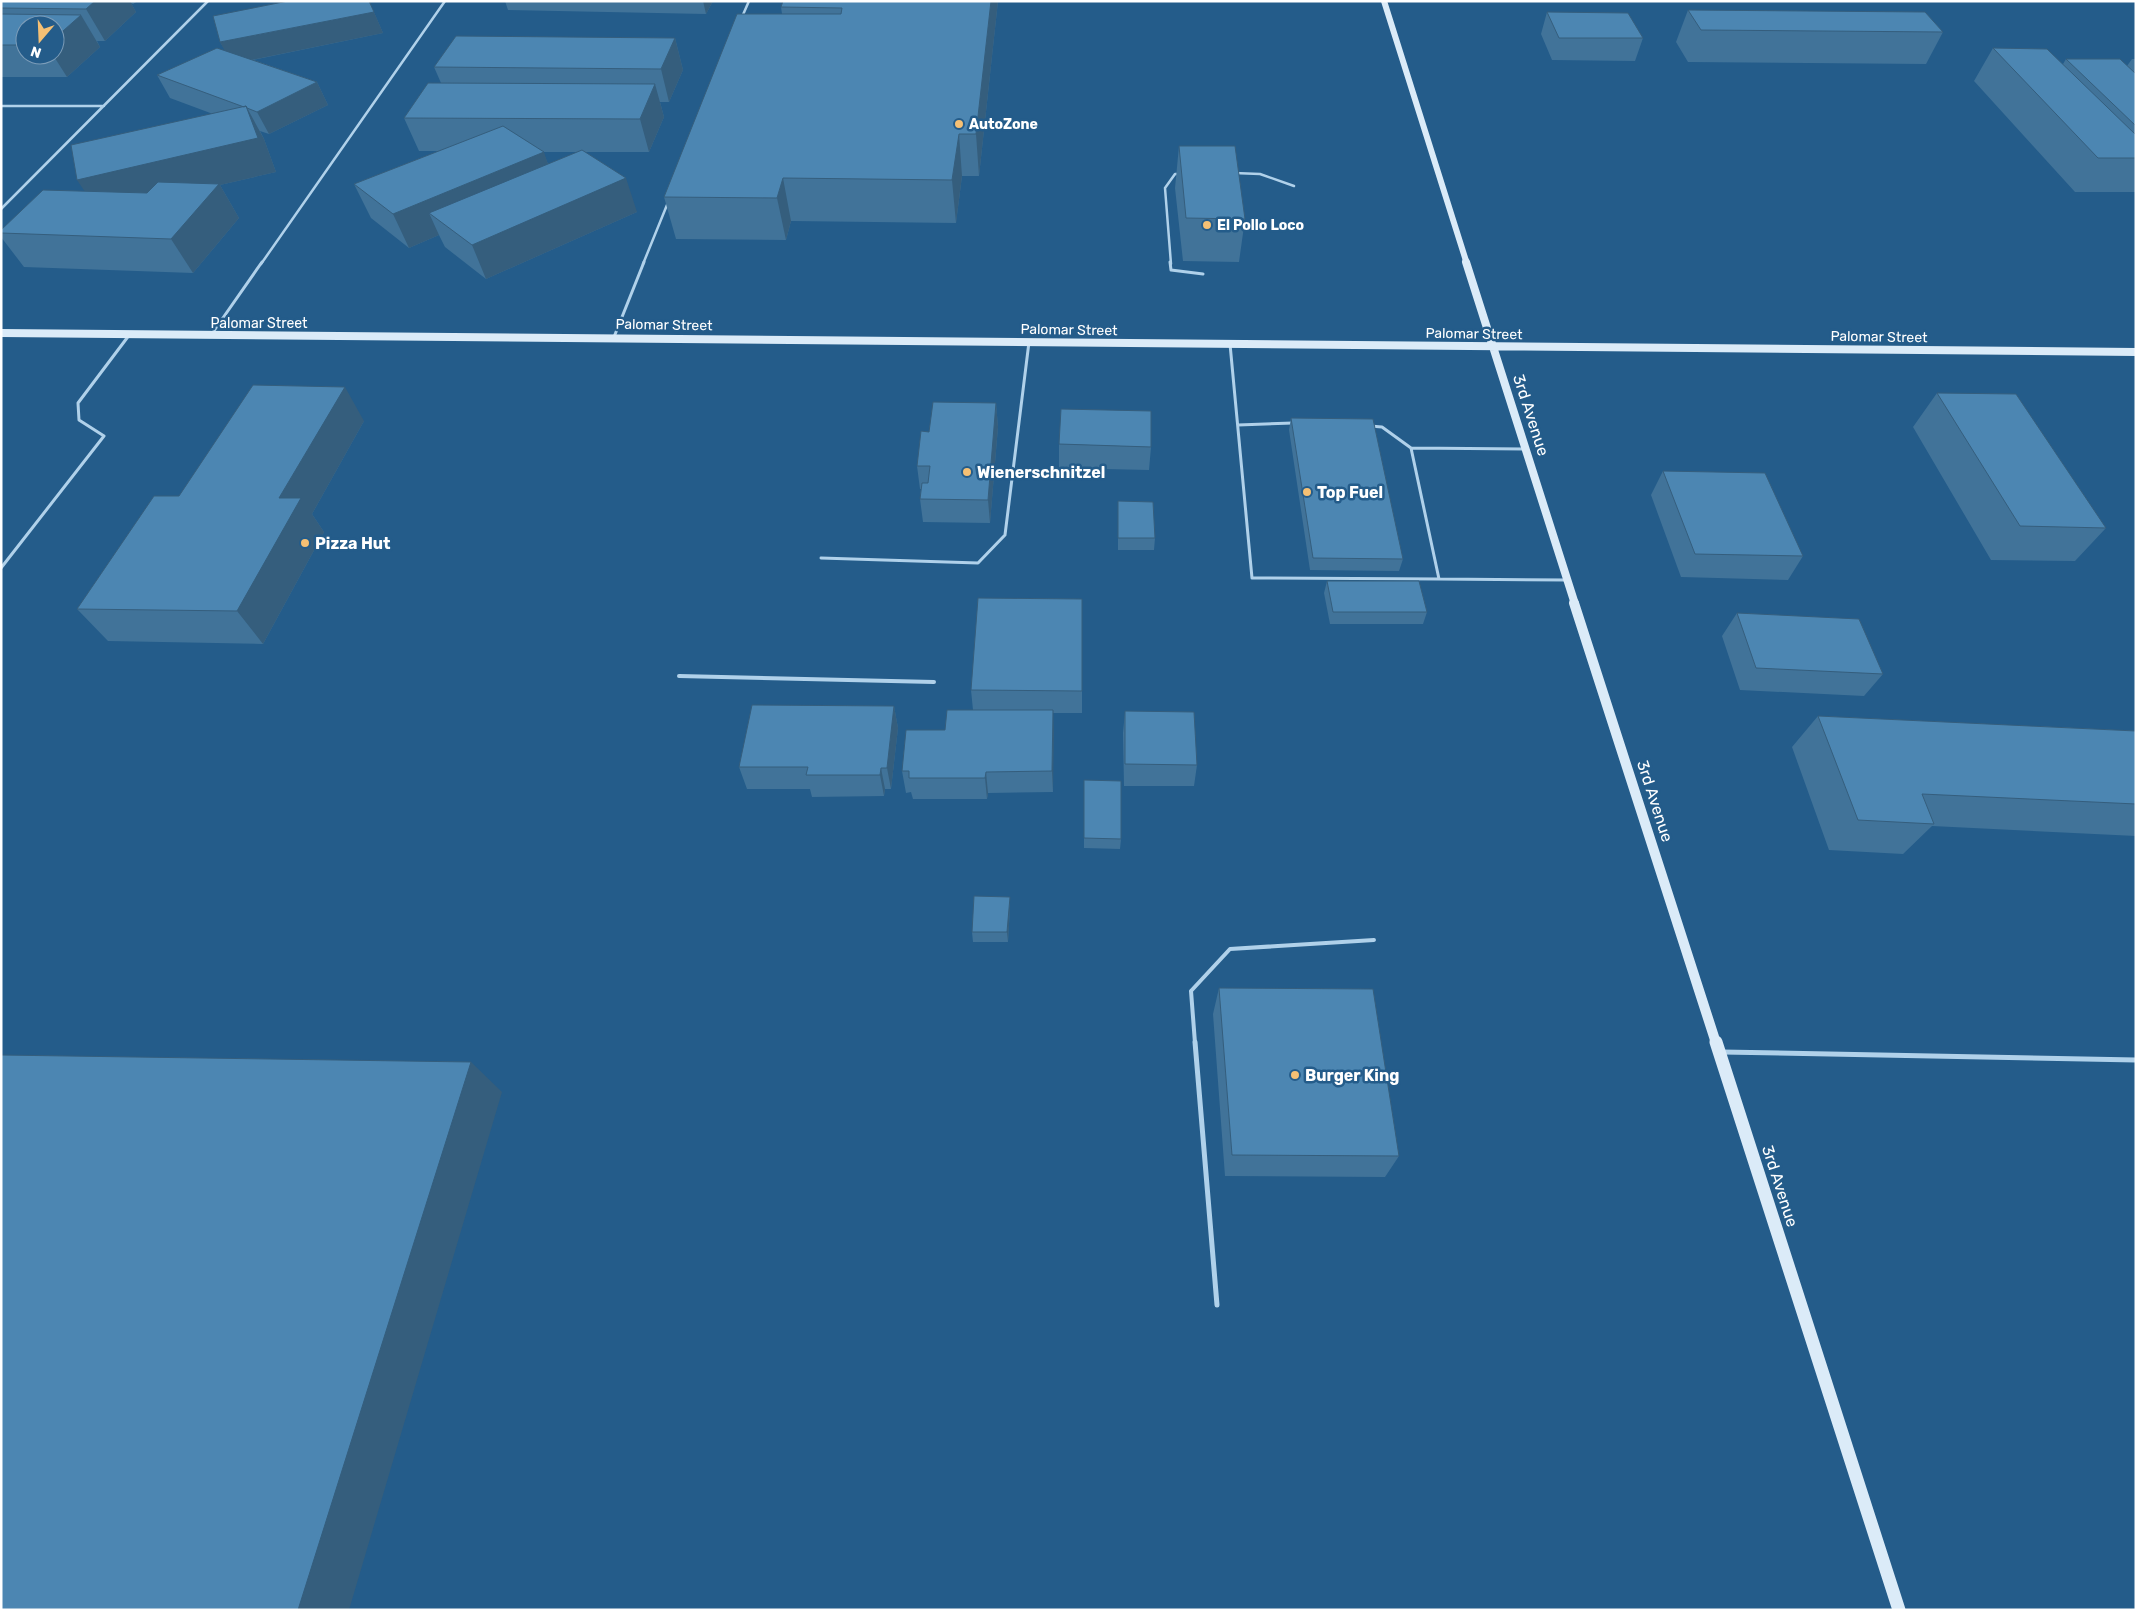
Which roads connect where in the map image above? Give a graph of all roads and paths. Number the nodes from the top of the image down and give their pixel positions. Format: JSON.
{"nodes":[{"id":1,"x":208,"y":1,"type":"edge"},
{"id":2,"x":445,"y":1,"type":"edge"},
{"id":3,"x":748,"y":1,"type":"edge"},
{"id":4,"x":1384,"y":1,"type":"edge"},
{"id":5,"x":741,"y":20,"type":"edge"},
{"id":6,"x":1,"y":106,"type":"edge"},
{"id":7,"x":104,"y":106,"type":"junction"},
{"id":8,"x":1232,"y":173,"type":"edge"},
{"id":9,"x":1184,"y":174,"type":"edge"},
{"id":10,"x":1294,"y":186,"type":"dead end"},
{"id":11,"x":672,"y":192,"type":"edge"},
{"id":12,"x":1,"y":209,"type":"edge"},
{"id":13,"x":1171,"y":270,"type":"joint"},
{"id":14,"x":1203,"y":274,"type":"dead end"},
{"id":15,"x":1,"y":333,"type":"edge"},
{"id":16,"x":130,"y":334,"type":"junction"},
{"id":17,"x":210,"y":335,"type":"junction"},
{"id":18,"x":614,"y":337,"type":"junction"},
{"id":19,"x":1029,"y":342,"type":"junction"},
{"id":20,"x":1230,"y":344,"type":"junction"},
{"id":21,"x":1492,"y":346,"type":"junction"},
{"id":22,"x":2136,"y":352,"type":"edge"},
{"id":23,"x":1302,"y":422,"type":"edge"},
{"id":24,"x":1238,"y":425,"type":"junction"},
{"id":25,"x":1364,"y":425,"type":"edge"},
{"id":26,"x":1411,"y":448,"type":"junction"},
{"id":27,"x":1525,"y":449,"type":"junction"},
{"id":28,"x":821,"y":558,"type":"dead end"},
{"id":29,"x":1,"y":568,"type":"edge"},
{"id":30,"x":1439,"y":579,"type":"junction"},
{"id":31,"x":1567,"y":580,"type":"junction"},
{"id":32,"x":679,"y":676,"type":"dead end"},
{"id":33,"x":934,"y":682,"type":"dead end"},
{"id":34,"x":1374,"y":940,"type":"dead end"},
{"id":35,"x":1719,"y":1052,"type":"junction"},
{"id":36,"x":2136,"y":1060,"type":"edge"},
{"id":37,"x":1217,"y":1305,"type":"dead end"},
{"id":38,"x":1898,"y":1610,"type":"edge"}],
"edges":[{"from":1,"to":7,"type":"lane"},
{"from":2,"to":17,"type":"lane"},
{"from":3,"to":5,"type":"lane"},
{"from":4,"to":21,"type":"main road","name":"3rd Avenue"},
{"from":6,"to":7,"type":"lane"},
{"from":7,"to":12,"type":"lane"},
{"from":8,"to":10,"type":"lane"},
{"from":9,"to":13,"type":"lane"},
{"from":11,"to":18,"type":"lane"},
{"from":13,"to":14,"type":"lane"},
{"from":15,"to":16,"type":"main road","name":"Palomar Street"},
{"from":16,"to":17,"type":"main road","name":"Palomar Street"},
{"from":16,"to":29,"type":"lane"},
{"from":17,"to":18,"type":"main road","name":"Palomar Street"},
{"from":18,"to":19,"type":"main road","name":"Palomar Street"},
{"from":19,"to":20,"type":"main road","name":"Palomar Street"},
{"from":19,"to":28,"type":"lane"},
{"from":20,"to":21,"type":"main road","name":"Palomar Street"},
{"from":20,"to":24,"type":"lane"},
{"from":21,"to":22,"type":"main road","name":"Palomar Street"},
{"from":21,"to":27,"type":"main road","name":"3rd Avenue"},
{"from":23,"to":24,"type":"lane"},
{"from":24,"to":30,"type":"lane"},
{"from":25,"to":26,"type":"lane"},
{"from":26,"to":27,"type":"lane"},
{"from":26,"to":30,"type":"lane"},
{"from":27,"to":31,"type":"main road","name":"3rd Avenue"},
{"from":30,"to":31,"type":"lane"},
{"from":31,"to":35,"type":"main road","name":"3rd Avenue"},
{"from":32,"to":33,"type":"lane"},
{"from":34,"to":37,"type":"lane"},
{"from":35,"to":36,"type":"lane"},
{"from":35,"to":38,"type":"main road","name":"3rd Avenue"}]}
